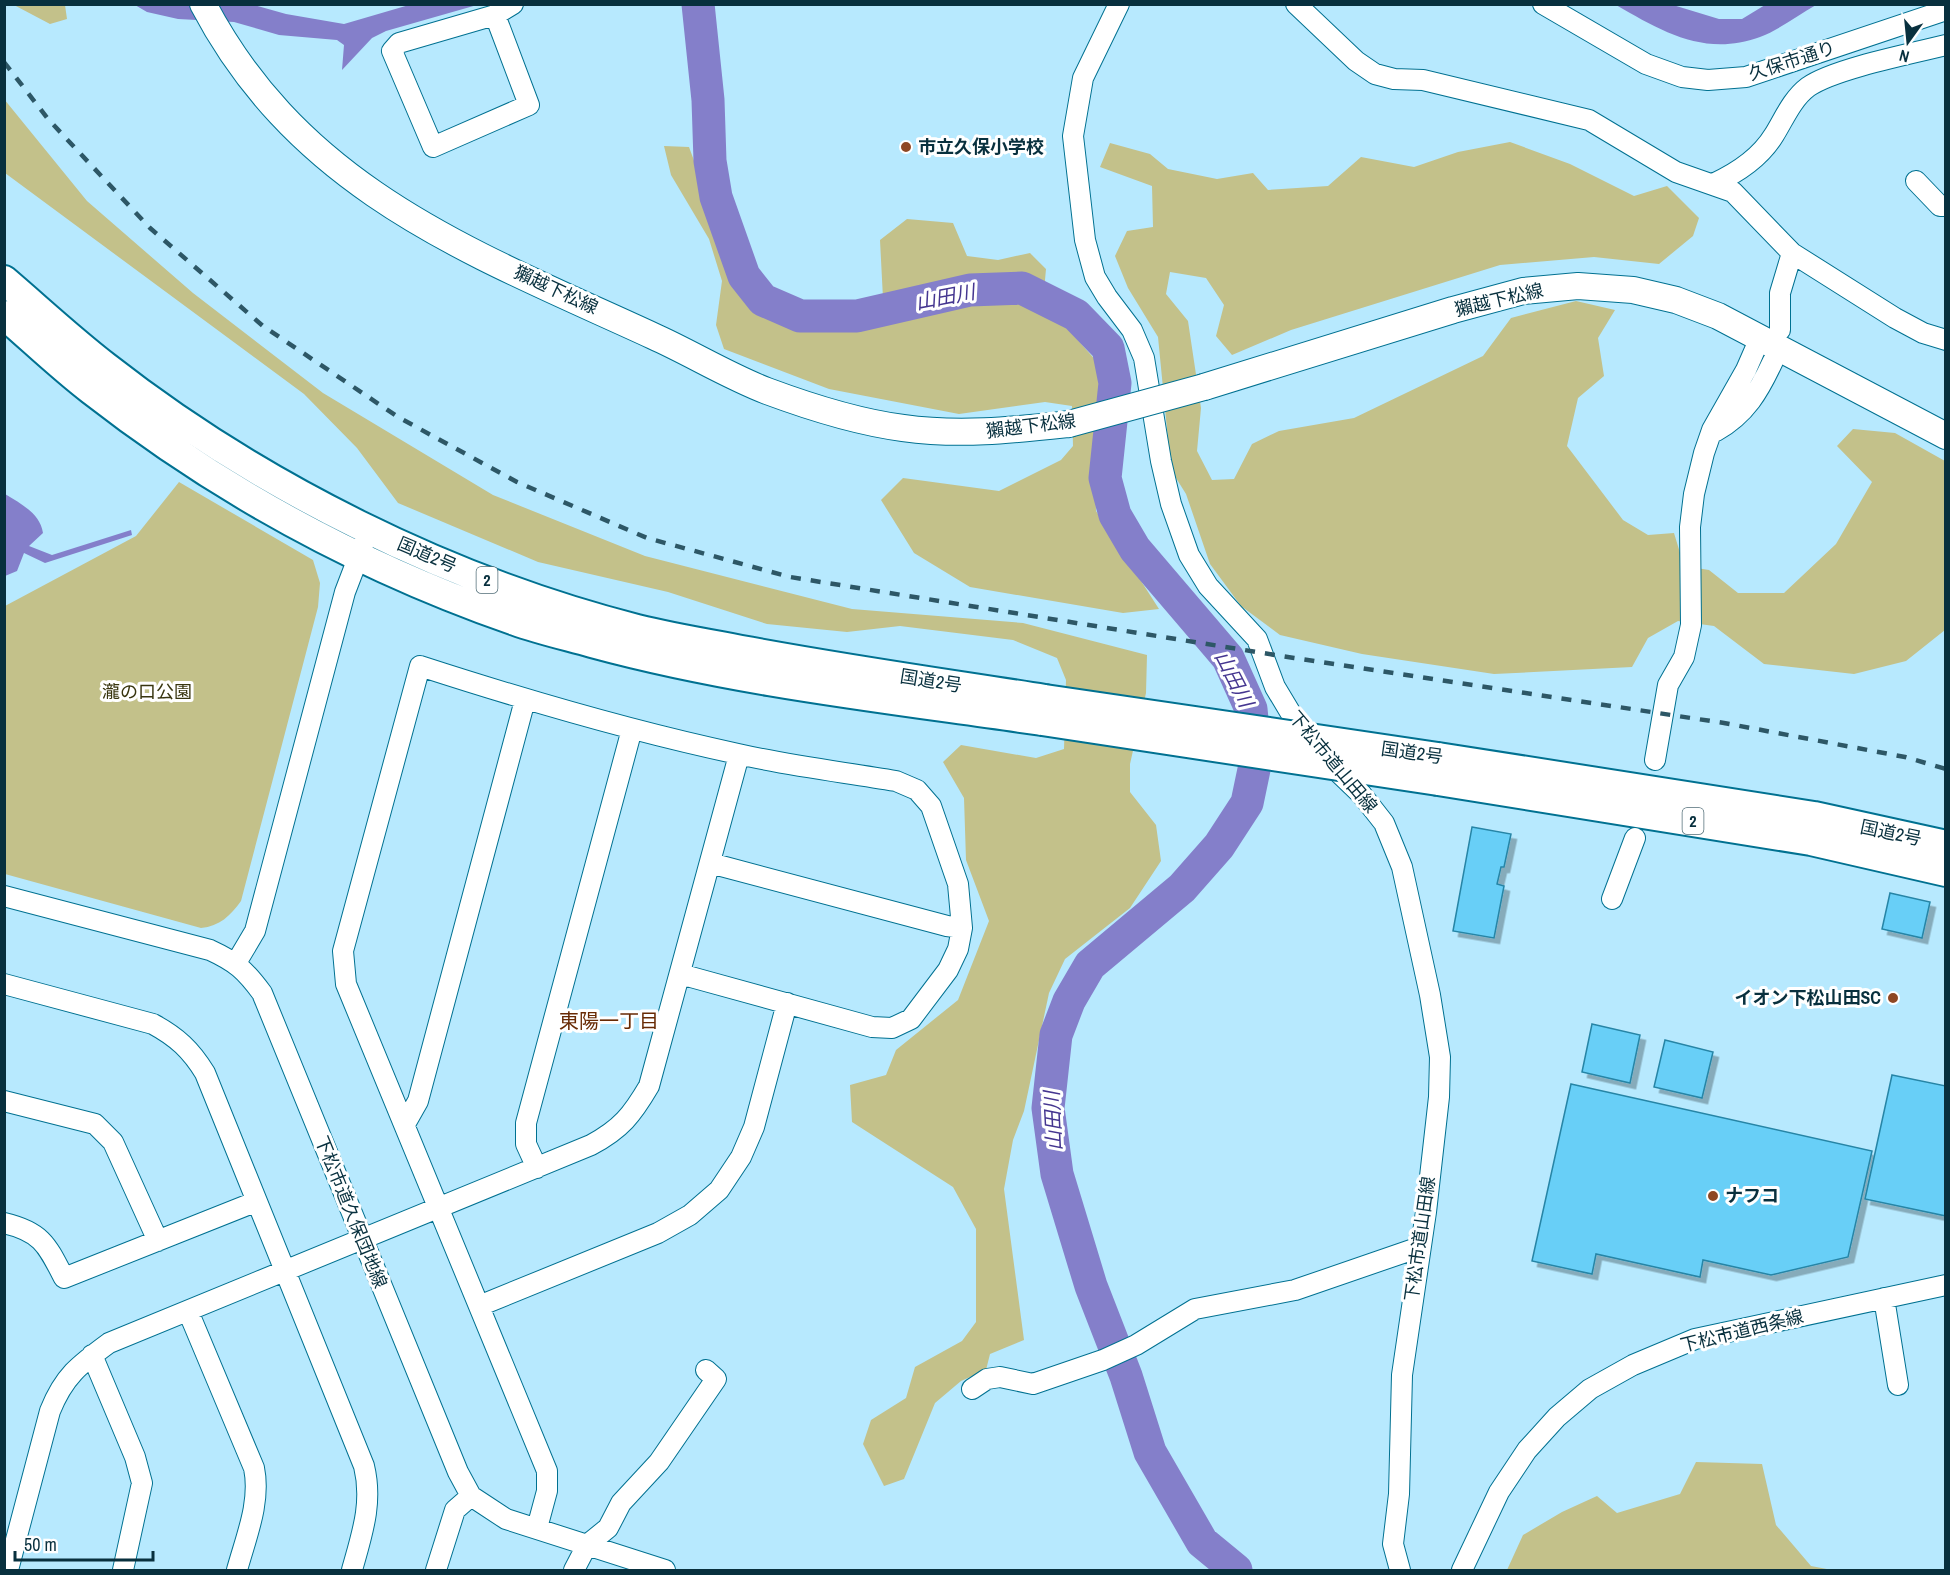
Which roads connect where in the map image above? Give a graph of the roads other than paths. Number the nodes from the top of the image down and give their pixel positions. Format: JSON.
{"nodes":[{"id":1,"x":203,"y":4,"type":"edge"},
{"id":2,"x":513,"y":4,"type":"edge"},
{"id":3,"x":1119,"y":4,"type":"edge"},
{"id":4,"x":1296,"y":4,"type":"edge"},
{"id":5,"x":1542,"y":4,"type":"edge"},
{"id":6,"x":1946,"y":10,"type":"edge"},
{"id":7,"x":495,"y":15,"type":"junction"},
{"id":8,"x":1946,"y":45,"type":"edge"},
{"id":9,"x":1916,"y":181,"type":"dead end"},
{"id":10,"x":1713,"y":184,"type":"junction"},
{"id":11,"x":1946,"y":206,"type":"edge"},
{"id":12,"x":1792,"y":253,"type":"junction"},
{"id":13,"x":4,"y":280,"type":"edge"},
{"id":14,"x":4,"y":315,"type":"edge"},
{"id":15,"x":1770,"y":334,"type":"junction"},
{"id":16,"x":1946,"y":340,"type":"edge"},
{"id":17,"x":1773,"y":360,"type":"dead end"},
{"id":18,"x":1712,"y":430,"type":"junction"},
{"id":19,"x":1946,"y":436,"type":"edge"},
{"id":20,"x":364,"y":543,"type":"junction"},
{"id":21,"x":525,"y":700,"type":"junction"},
{"id":22,"x":632,"y":729,"type":"junction"},
{"id":23,"x":739,"y":755,"type":"junction"},
{"id":24,"x":1655,"y":760,"type":"dead end"},
{"id":25,"x":1438,"y":769,"type":"junction"},
{"id":26,"x":1635,"y":838,"type":"dead end"},
{"id":27,"x":1946,"y":845,"type":"edge"},
{"id":28,"x":710,"y":863,"type":"junction"},
{"id":29,"x":1946,"y":872,"type":"edge"},
{"id":30,"x":4,"y":896,"type":"edge"},
{"id":31,"x":1612,"y":899,"type":"dead end"},
{"id":32,"x":962,"y":928,"type":"junction"},
{"id":33,"x":236,"y":963,"type":"junction"},
{"id":34,"x":680,"y":974,"type":"junction"},
{"id":35,"x":4,"y":984,"type":"edge"},
{"id":36,"x":786,"y":1003,"type":"junction"},
{"id":37,"x":4,"y":1101,"type":"edge"},
{"id":38,"x":405,"y":1124,"type":"junction"},
{"id":39,"x":537,"y":1168,"type":"junction"},
{"id":40,"x":255,"y":1202,"type":"junction"},
{"id":41,"x":437,"y":1209,"type":"junction"},
{"id":42,"x":4,"y":1223,"type":"edge"},
{"id":43,"x":362,"y":1240,"type":"junction"},
{"id":44,"x":158,"y":1241,"type":"junction"},
{"id":45,"x":1420,"y":1247,"type":"junction"},
{"id":46,"x":286,"y":1271,"type":"junction"},
{"id":47,"x":1946,"y":1285,"type":"edge"},
{"id":48,"x":1884,"y":1298,"type":"junction"},
{"id":49,"x":479,"y":1306,"type":"junction"},
{"id":50,"x":188,"y":1311,"type":"junction"},
{"id":51,"x":92,"y":1355,"type":"junction"},
{"id":52,"x":706,"y":1370,"type":"dead end"},
{"id":53,"x":1898,"y":1385,"type":"dead end"},
{"id":54,"x":972,"y":1389,"type":"dead end"},
{"id":55,"x":471,"y":1496,"type":"junction"},
{"id":56,"x":537,"y":1528,"type":"junction"},
{"id":57,"x":587,"y":1545,"type":"junction"},
{"id":58,"x":8,"y":1570,"type":"edge"},
{"id":59,"x":123,"y":1570,"type":"edge"},
{"id":60,"x":237,"y":1570,"type":"edge"},
{"id":61,"x":352,"y":1570,"type":"edge"},
{"id":62,"x":440,"y":1570,"type":"edge"},
{"id":63,"x":574,"y":1570,"type":"edge"},
{"id":64,"x":665,"y":1570,"type":"edge"},
{"id":65,"x":1400,"y":1570,"type":"edge"},
{"id":66,"x":1462,"y":1570,"type":"edge"}],
"edges":[{"from":1,"to":15,"type":"main road","name":"獺越下松線","bridge":true},
{"from":2,"to":7,"type":"street"},
{"from":3,"to":45,"type":"street","name":"下松市道山田線"},
{"from":4,"to":10,"type":"street"},
{"from":5,"to":6,"type":"street","name":"久保市通り"},
{"from":7,"to":7,"type":"street"},
{"from":8,"to":10,"type":"street"},
{"from":9,"to":11,"type":"street"},
{"from":10,"to":12,"type":"street"},
{"from":12,"to":15,"type":"street"},
{"from":12,"to":16,"type":"street"},
{"from":13,"to":20,"type":"highway","name":"国道2号","number":"2"},
{"from":14,"to":20,"type":"highway","name":"国道2号","number":"2"},
{"from":15,"to":18,"type":"street"},
{"from":15,"to":19,"type":"main road","name":"獺越下松線"},
{"from":17,"to":18,"type":"street"},
{"from":18,"to":24,"type":"street"},
{"from":20,"to":25,"type":"highway","name":"国道2号","number":"2","bridge":true},
{"from":20,"to":33,"type":"street"},
{"from":21,"to":22,"type":"street"},
{"from":21,"to":38,"type":"street"},
{"from":21,"to":38,"type":"street"},
{"from":22,"to":23,"type":"street"},
{"from":22,"to":39,"type":"street"},
{"from":23,"to":28,"type":"street"},
{"from":23,"to":32,"type":"street"},
{"from":25,"to":27,"type":"highway","name":"国道2号","number":"2"},
{"from":25,"to":29,"type":"highway","name":"国道2号","number":"2"},
{"from":26,"to":31,"type":"street"},
{"from":28,"to":32,"type":"street"},
{"from":28,"to":34,"type":"street"},
{"from":30,"to":33,"type":"street","name":"下松市道久保団地線"},
{"from":32,"to":36,"type":"street"},
{"from":33,"to":43,"type":"street","name":"下松市道久保団地線"},
{"from":34,"to":36,"type":"street"},
{"from":34,"to":39,"type":"street"},
{"from":35,"to":40,"type":"street"},
{"from":36,"to":49,"type":"street"},
{"from":37,"to":44,"type":"street"},
{"from":38,"to":41,"type":"street"},
{"from":39,"to":41,"type":"street"},
{"from":40,"to":44,"type":"street"},
{"from":40,"to":46,"type":"street"},
{"from":41,"to":43,"type":"street"},
{"from":41,"to":49,"type":"street"},
{"from":42,"to":44,"type":"street"},
{"from":43,"to":46,"type":"street"},
{"from":43,"to":55,"type":"street","name":"下松市道久保団地線"},
{"from":45,"to":54,"type":"street"},
{"from":45,"to":65,"type":"street","name":"下松市道山田線"},
{"from":46,"to":50,"type":"street"},
{"from":46,"to":61,"type":"street"},
{"from":47,"to":48,"type":"street","name":"下松市道西条線"},
{"from":48,"to":53,"type":"street"},
{"from":48,"to":66,"type":"street","name":"下松市道西条線"},
{"from":49,"to":56,"type":"street"},
{"from":50,"to":51,"type":"street"},
{"from":50,"to":60,"type":"street"},
{"from":51,"to":58,"type":"street"},
{"from":51,"to":59,"type":"street"},
{"from":52,"to":57,"type":"street"},
{"from":55,"to":56,"type":"street","name":"下松市道久保団地線"},
{"from":55,"to":62,"type":"street"},
{"from":56,"to":57,"type":"street","name":"下松市道久保団地線"},
{"from":57,"to":63,"type":"street"},
{"from":57,"to":64,"type":"street","name":"下松市道久保団地線"}]}
